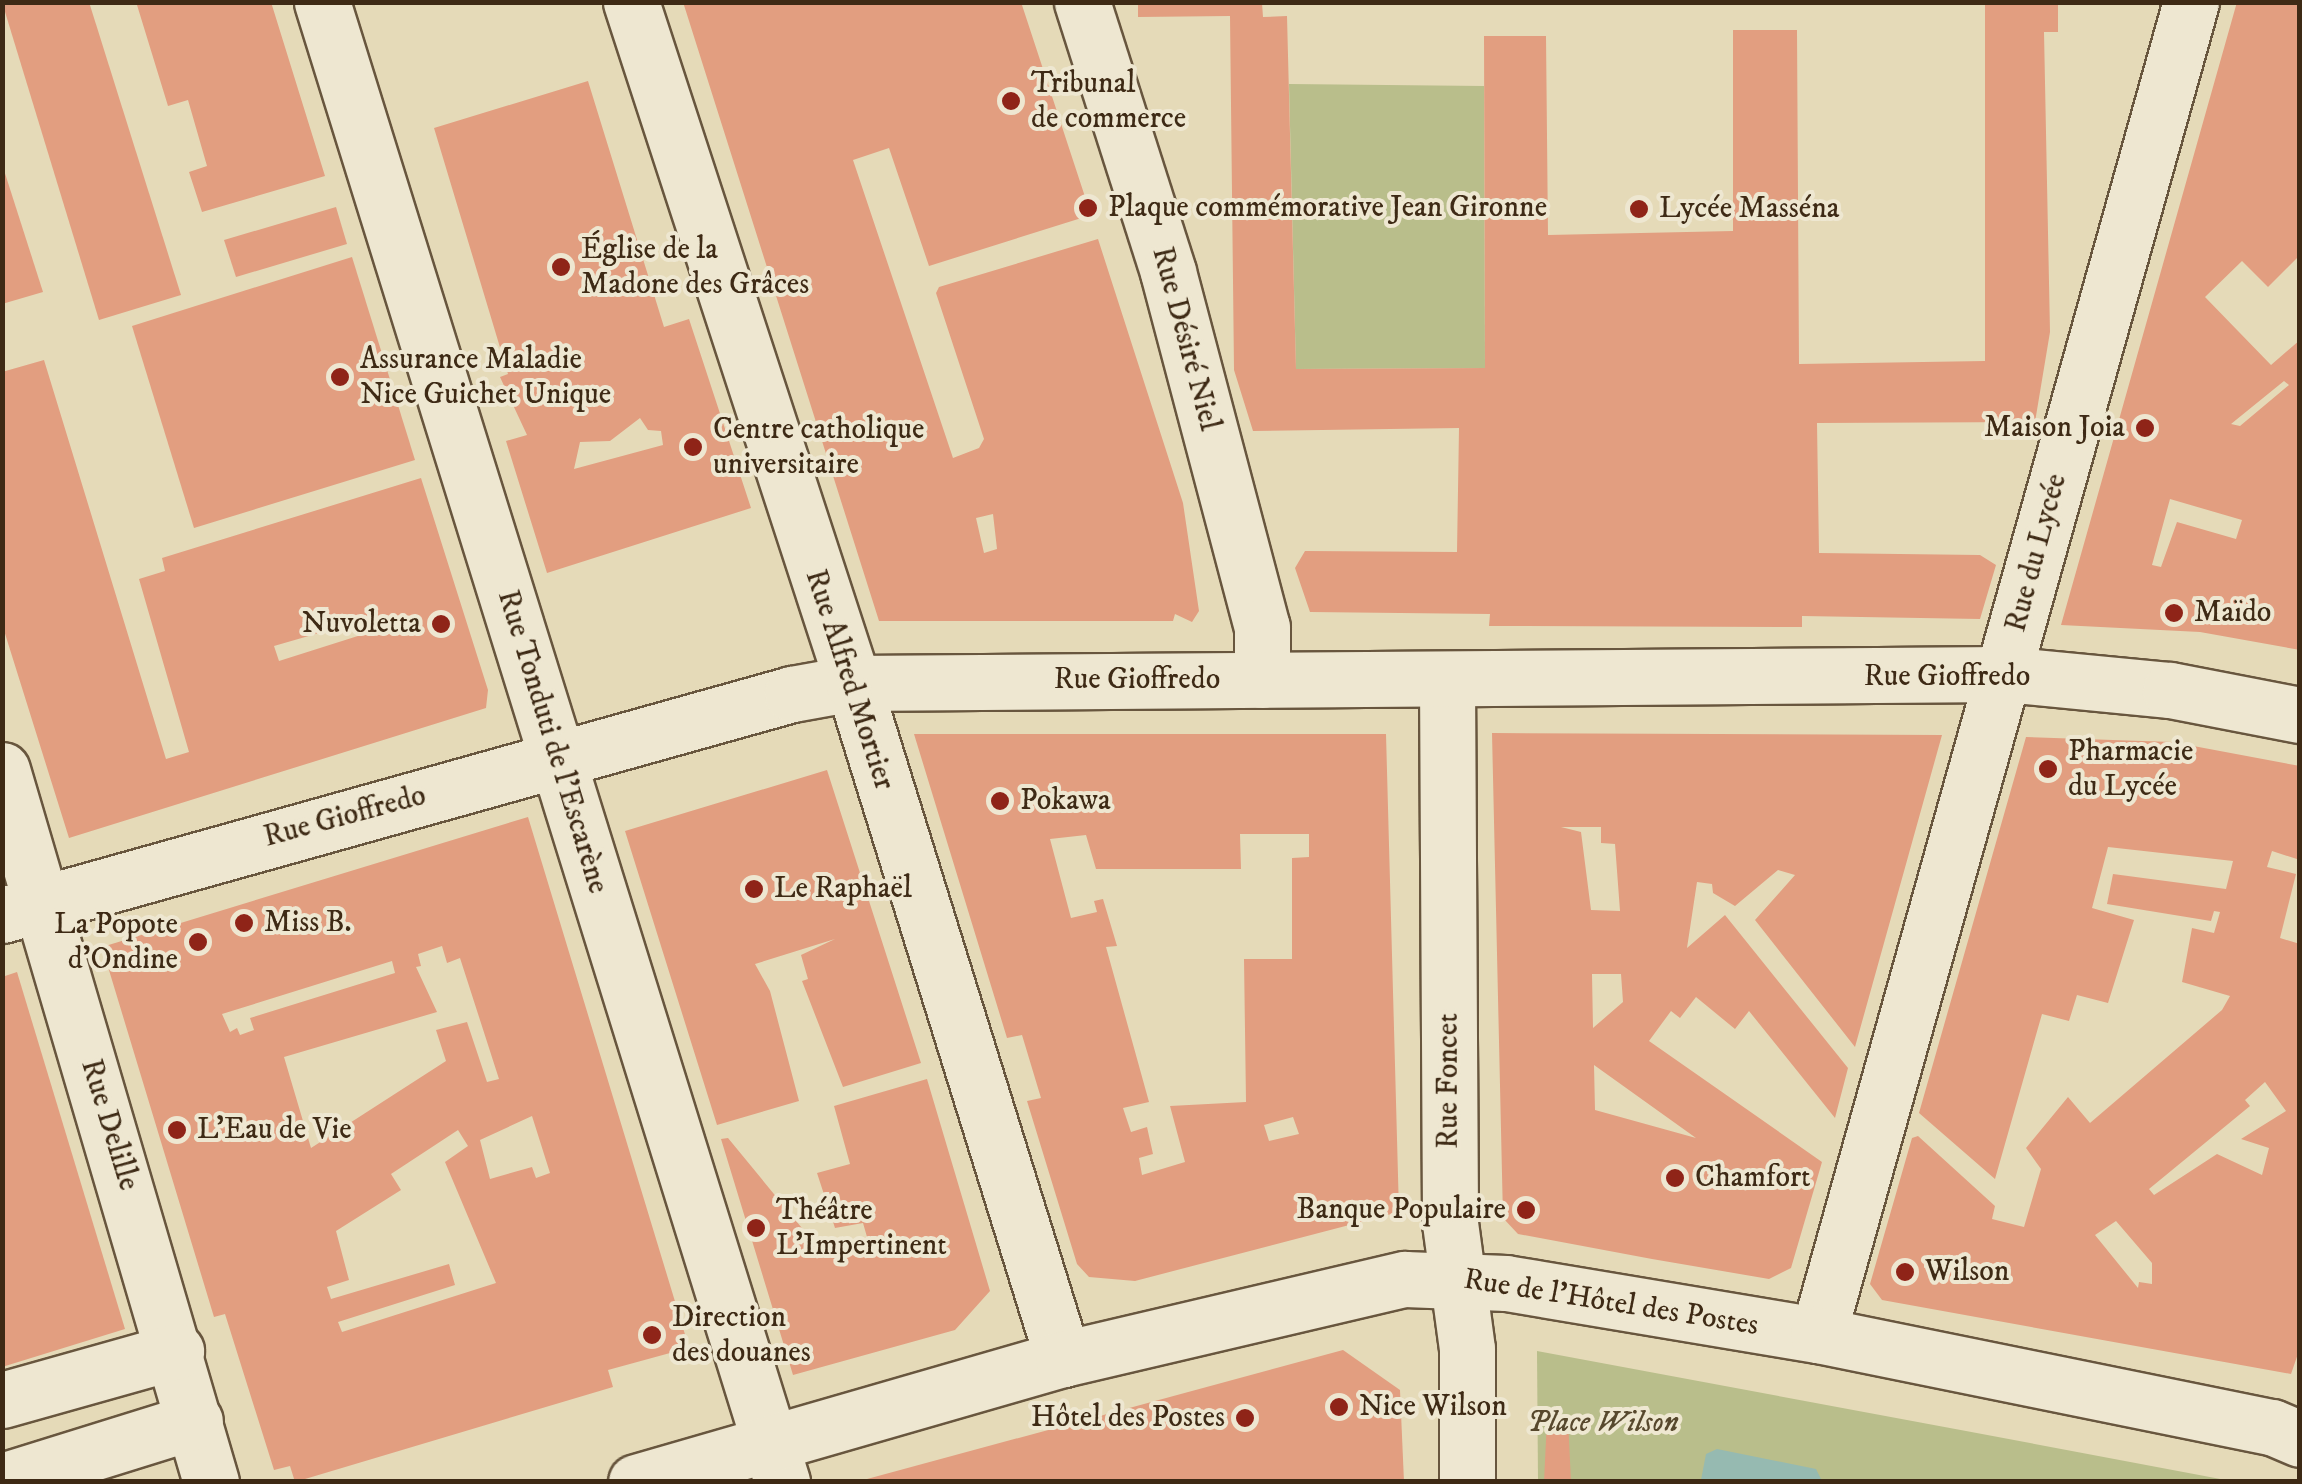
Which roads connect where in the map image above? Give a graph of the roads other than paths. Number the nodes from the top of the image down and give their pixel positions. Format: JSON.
{"nodes":[{"id":1,"x":322,"y":2,"type":"edge"},
{"id":2,"x":631,"y":2,"type":"edge"},
{"id":3,"x":1082,"y":2,"type":"edge"},
{"id":4,"x":2191,"y":2,"type":"edge"},
{"id":5,"x":2004,"y":674,"type":"junction"},
{"id":6,"x":1447,"y":678,"type":"junction"},
{"id":7,"x":1262,"y":680,"type":"junction"},
{"id":8,"x":853,"y":683,"type":"junction"},
{"id":9,"x":2300,"y":715,"type":"edge"},
{"id":10,"x":559,"y":759,"type":"junction"},
{"id":11,"x":2,"y":770,"type":"edge"},
{"id":12,"x":22,"y":908,"type":"edge"},
{"id":13,"x":1458,"y":1278,"type":"junction"},
{"id":14,"x":1818,"y":1335,"type":"junction"},
{"id":15,"x":176,"y":1351,"type":"junction"},
{"id":16,"x":1063,"y":1359,"type":"junction"},
{"id":17,"x":2,"y":1400,"type":"edge"},
{"id":18,"x":195,"y":1421,"type":"junction"},
{"id":19,"x":2300,"y":1439,"type":"edge"},
{"id":20,"x":775,"y":1461,"type":"edge"},
{"id":21,"x":2,"y":1481,"type":"edge"},
{"id":22,"x":212,"y":1482,"type":"edge"},
{"id":23,"x":636,"y":1482,"type":"edge"},
{"id":24,"x":1467,"y":1482,"type":"edge"}],
"edges":[{"from":1,"to":10,"type":"street","name":"Rue Tonduti de l'Escarène"},
{"from":2,"to":8,"type":"street","name":"Rue Alfred Mortier"},
{"from":3,"to":7,"type":"street","name":"Rue Désiré Niel"},
{"from":4,"to":5,"type":"street","name":"Rue du Lycée"},
{"from":5,"to":6,"type":"street","name":"Rue Gioffredo"},
{"from":5,"to":9,"type":"street","name":"Rue Gioffredo"},
{"from":5,"to":14,"type":"street","name":"Rue du Lycée"},
{"from":6,"to":7,"type":"street","name":"Rue Gioffredo"},
{"from":6,"to":13,"type":"street","name":"Rue Foncet"},
{"from":7,"to":8,"type":"street","name":"Rue Gioffredo"},
{"from":8,"to":10,"type":"street","name":"Rue Gioffredo"},
{"from":8,"to":16,"type":"street","name":"Rue Alfred Mortier"},
{"from":10,"to":12,"type":"street","name":"Rue Gioffredo"},
{"from":10,"to":20,"type":"street","name":"Rue Tonduti de l'Escarène"},
{"from":11,"to":12,"type":"street","name":"Rue Delille"},
{"from":12,"to":15,"type":"street","name":"Rue Delille"},
{"from":13,"to":14,"type":"street","name":"Rue de l'Hôtel des Postes"},
{"from":13,"to":16,"type":"street","name":"Rue de l'Hôtel des Postes"},
{"from":13,"to":24,"type":"street","name":"Rue Foncet"},
{"from":14,"to":19,"type":"street","name":"Rue de l'Hôtel des Postes"},
{"from":15,"to":17,"type":"street"},
{"from":15,"to":18,"type":"street","name":"Rue Delille"},
{"from":16,"to":20,"type":"street","name":"Rue de l'Hôtel des Postes"},
{"from":18,"to":21,"type":"street"},
{"from":18,"to":22,"type":"street","name":"Rue Delille"},
{"from":20,"to":23,"type":"street","name":"Rue de l'Hôtel des Postes"}]}
